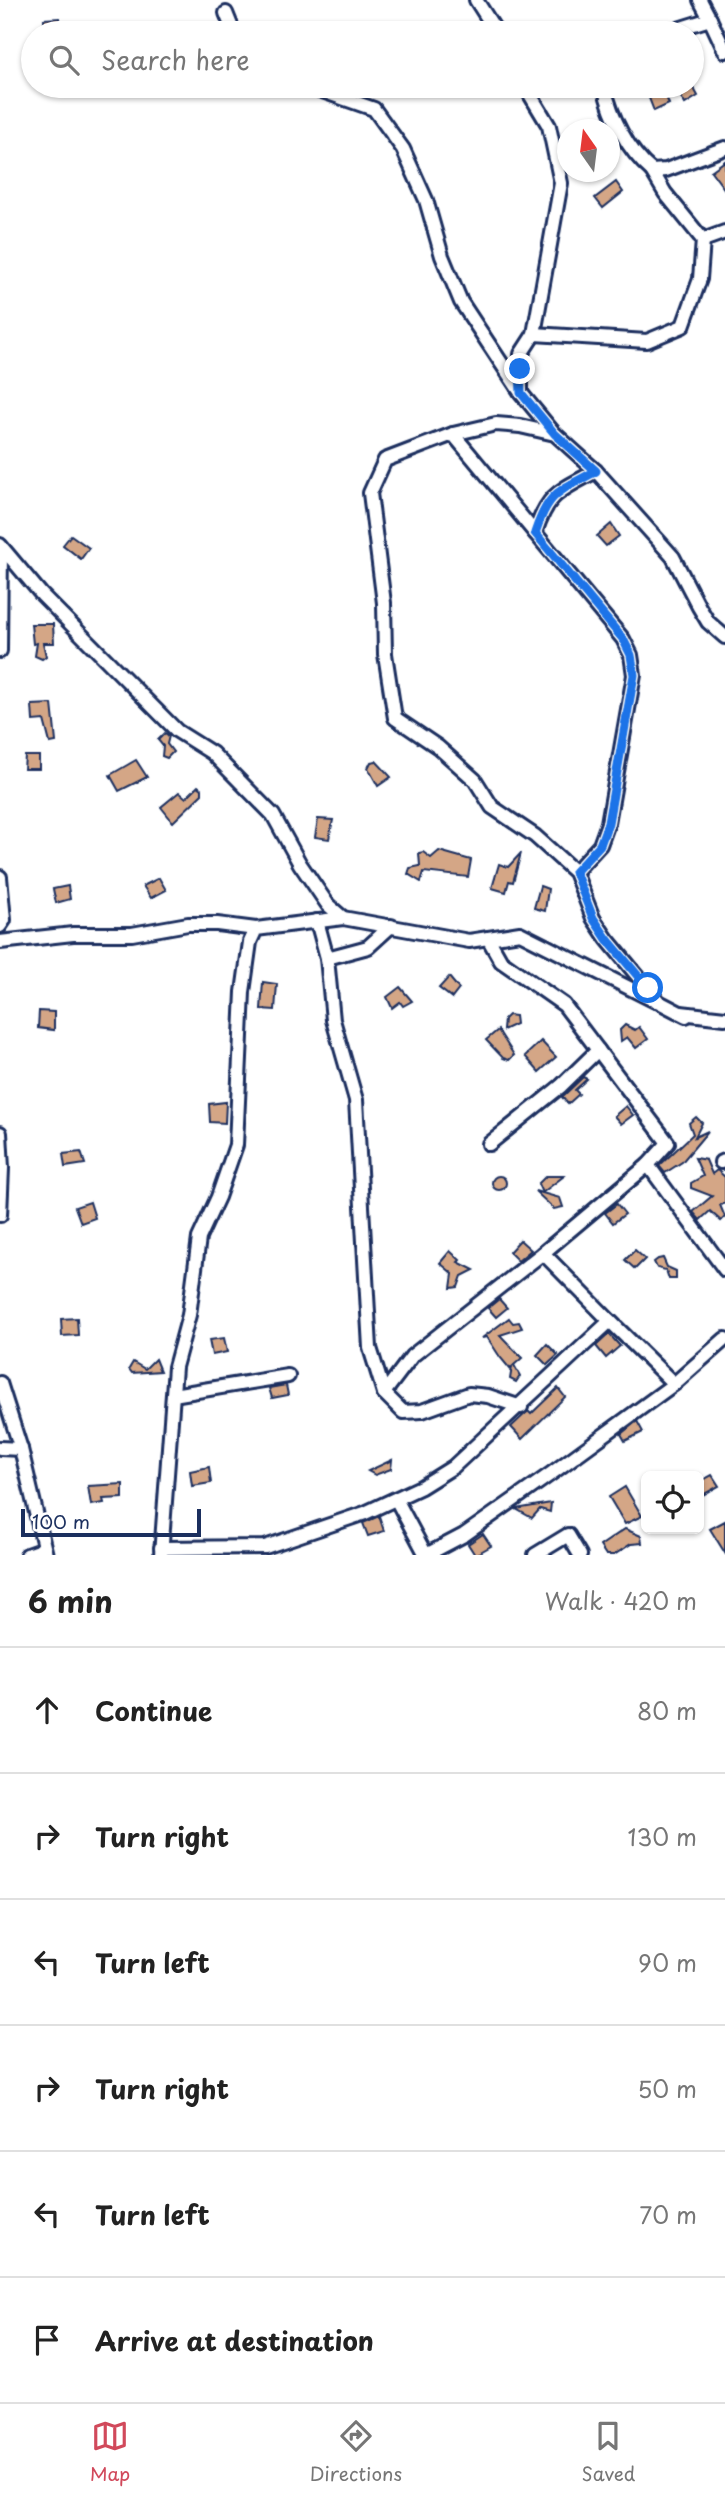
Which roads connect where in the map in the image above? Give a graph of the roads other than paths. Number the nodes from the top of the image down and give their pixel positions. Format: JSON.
{"nodes":[{"id":1,"x":476,"y":0,"type":"edge"},
{"id":2,"x":700,"y":0,"type":"edge"},
{"id":3,"x":226,"y":13,"type":"dead end"},
{"id":4,"x":709,"y":19,"type":"junction"},
{"id":5,"x":229,"y":21,"type":"edge"},
{"id":6,"x":489,"y":21,"type":"edge"},
{"id":7,"x":703,"y":21,"type":"edge"},
{"id":8,"x":725,"y":51,"type":"edge"},
{"id":9,"x":342,"y":98,"type":"edge"},
{"id":10,"x":532,"y":98,"type":"edge"},
{"id":11,"x":607,"y":98,"type":"edge"},
{"id":12,"x":725,"y":148,"type":"edge"},
{"id":13,"x":652,"y":170,"type":"junction"},
{"id":14,"x":725,"y":232,"type":"edge"},
{"id":15,"x":703,"y":240,"type":"junction"},
{"id":16,"x":534,"y":334,"type":"junction"},
{"id":17,"x":521,"y":393,"type":"junction"},
{"id":18,"x":453,"y":434,"type":"junction"},
{"id":19,"x":555,"y":434,"type":"junction"},
{"id":20,"x":596,"y":471,"type":"junction"},
{"id":21,"x":535,"y":533,"type":"junction"},
{"id":22,"x":1,"y":547,"type":"edge"},
{"id":23,"x":725,"y":637,"type":"edge"},
{"id":24,"x":0,"y":651,"type":"edge"},
{"id":25,"x":575,"y":872,"type":"junction"},
{"id":26,"x":0,"y":877,"type":"edge"},
{"id":27,"x":343,"y":918,"type":"junction"},
{"id":28,"x":317,"y":921,"type":"junction"},
{"id":29,"x":0,"y":926,"type":"edge"},
{"id":30,"x":391,"y":926,"type":"junction"},
{"id":31,"x":257,"y":929,"type":"junction"},
{"id":32,"x":488,"y":938,"type":"junction"},
{"id":33,"x":0,"y":942,"type":"edge"},
{"id":34,"x":327,"y":958,"type":"junction"},
{"id":35,"x":686,"y":1016,"type":"junction"},
{"id":36,"x":725,"y":1018,"type":"edge"},
{"id":37,"x":598,"y":1050,"type":"junction"},
{"id":38,"x":0,"y":1133,"type":"edge"},
{"id":39,"x":489,"y":1144,"type":"dead end"},
{"id":40,"x":648,"y":1165,"type":"junction"},
{"id":41,"x":0,"y":1215,"type":"edge"},
{"id":42,"x":543,"y":1253,"type":"junction"},
{"id":43,"x":725,"y":1270,"type":"edge"},
{"id":44,"x":610,"y":1321,"type":"junction"},
{"id":45,"x":725,"y":1339,"type":"edge"},
{"id":46,"x":288,"y":1376,"type":"dead end"},
{"id":47,"x":0,"y":1384,"type":"edge"},
{"id":48,"x":674,"y":1384,"type":"junction"},
{"id":49,"x":384,"y":1393,"type":"junction"},
{"id":50,"x":173,"y":1395,"type":"junction"},
{"id":51,"x":521,"y":1407,"type":"junction"},
{"id":52,"x":0,"y":1448,"type":"edge"},
{"id":53,"x":21,"y":1449,"type":"junction"},
{"id":54,"x":396,"y":1499,"type":"junction"},
{"id":55,"x":45,"y":1552,"type":"edge"},
{"id":56,"x":161,"y":1552,"type":"edge"},
{"id":57,"x":27,"y":1555,"type":"edge"},
{"id":58,"x":426,"y":1555,"type":"edge"},
{"id":59,"x":534,"y":1555,"type":"edge"},
{"id":60,"x":580,"y":1555,"type":"edge"}],
"edges":[{"from":1,"to":6,"type":"street"},
{"from":2,"to":4,"type":"street"},
{"from":3,"to":5,"type":"street"},
{"from":4,"to":7,"type":"street"},
{"from":4,"to":8,"type":"street"},
{"from":9,"to":17,"type":"street"},
{"from":10,"to":16,"type":"street"},
{"from":11,"to":13,"type":"street"},
{"from":12,"to":13,"type":"street"},
{"from":13,"to":15,"type":"street"},
{"from":14,"to":15,"type":"street"},
{"from":15,"to":16,"type":"street"},
{"from":16,"to":17,"type":"street"},
{"from":17,"to":19,"type":"street"},
{"from":18,"to":19,"type":"street"},
{"from":18,"to":21,"type":"street"},
{"from":18,"to":25,"type":"street"},
{"from":19,"to":20,"type":"street"},
{"from":20,"to":21,"type":"street"},
{"from":20,"to":23,"type":"street"},
{"from":21,"to":25,"type":"street"},
{"from":22,"to":24,"type":"street"},
{"from":22,"to":27,"type":"street"},
{"from":25,"to":35,"type":"street"},
{"from":26,"to":29,"type":"street"},
{"from":27,"to":28,"type":"street"},
{"from":27,"to":30,"type":"street"},
{"from":28,"to":31,"type":"street"},
{"from":28,"to":34,"type":"street"},
{"from":30,"to":32,"type":"street"},
{"from":30,"to":34,"type":"street"},
{"from":31,"to":33,"type":"street"},
{"from":31,"to":50,"type":"street"},
{"from":32,"to":35,"type":"street"},
{"from":32,"to":37,"type":"street"},
{"from":34,"to":49,"type":"street"},
{"from":35,"to":36,"type":"street"},
{"from":37,"to":39,"type":"street"},
{"from":37,"to":40,"type":"street"},
{"from":38,"to":41,"type":"street"},
{"from":40,"to":42,"type":"street"},
{"from":40,"to":43,"type":"street"},
{"from":42,"to":44,"type":"street"},
{"from":42,"to":49,"type":"street"},
{"from":44,"to":48,"type":"street"},
{"from":44,"to":51,"type":"street"},
{"from":45,"to":48,"type":"street"},
{"from":46,"to":50,"type":"street"},
{"from":47,"to":53,"type":"street"},
{"from":48,"to":58,"type":"street"},
{"from":49,"to":51,"type":"street"},
{"from":50,"to":56,"type":"street"},
{"from":51,"to":54,"type":"street"},
{"from":52,"to":53,"type":"street"},
{"from":53,"to":55,"type":"street"},
{"from":54,"to":56,"type":"street"},
{"from":54,"to":58,"type":"street"},
{"from":55,"to":57,"type":"street"},
{"from":59,"to":60,"type":"street"}]}
